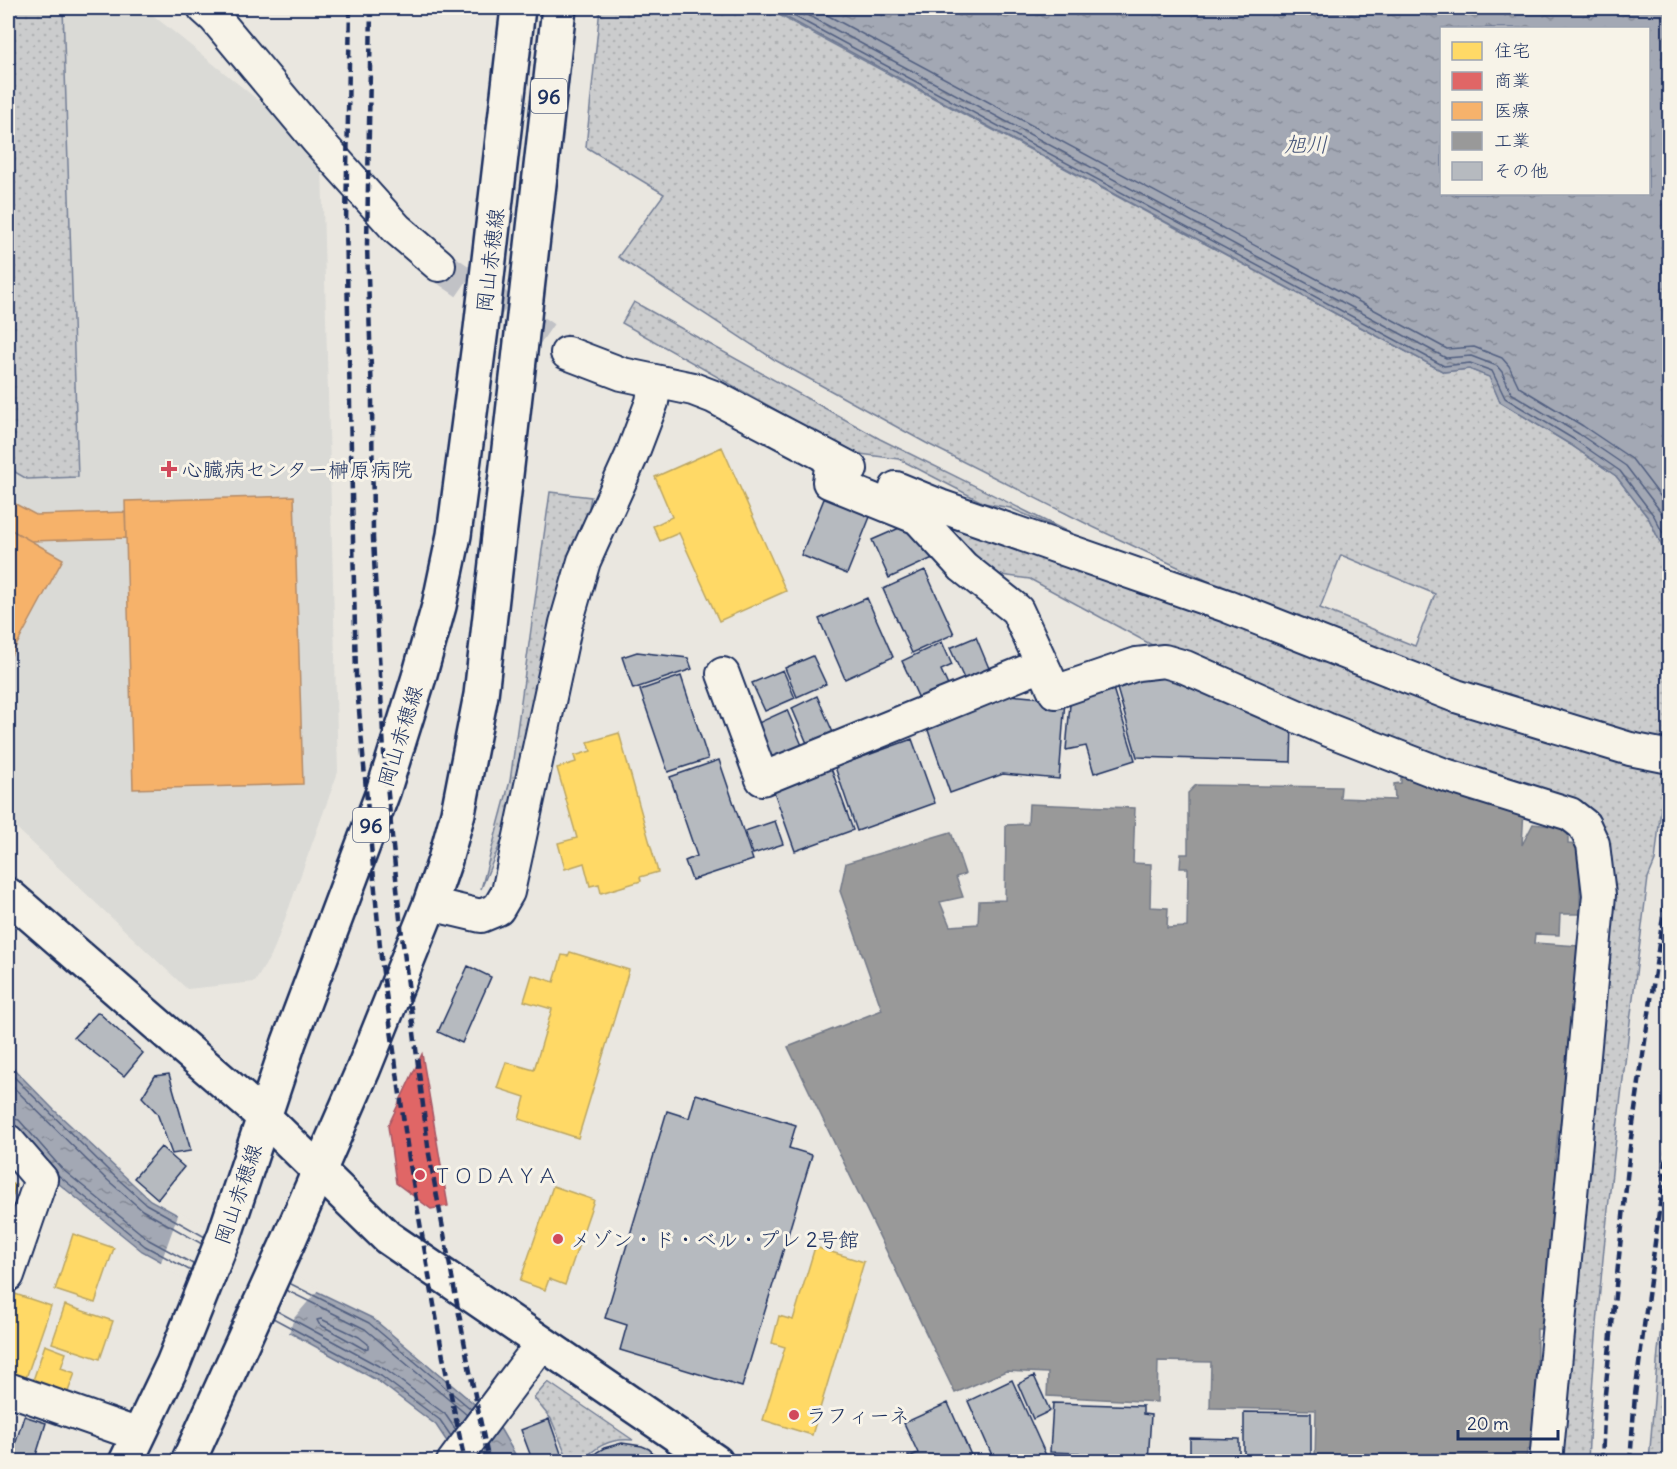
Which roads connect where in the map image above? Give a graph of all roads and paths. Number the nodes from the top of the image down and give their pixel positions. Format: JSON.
{"nodes":[{"id":1,"x":204,"y":8,"type":"edge"},
{"id":2,"x":518,"y":8,"type":"edge"},
{"id":3,"x":559,"y":8,"type":"edge"},
{"id":4,"x":439,"y":265,"type":"tunnel mouth"},
{"id":5,"x":567,"y":353,"type":"tunnel mouth"},
{"id":6,"x":655,"y":382,"type":"junction"},
{"id":7,"x":832,"y":460,"type":"junction"},
{"id":8,"x":1042,"y":665,"type":"junction"},
{"id":9,"x":723,"y":674,"type":"dead end"},
{"id":10,"x":1670,"y":757,"type":"edge"},
{"id":11,"x":8,"y":895,"type":"edge"},
{"id":12,"x":430,"y":904,"type":"junction"},
{"id":13,"x":264,"y":1117,"type":"junction"},
{"id":14,"x":8,"y":1141,"type":"edge"},
{"id":15,"x":320,"y":1170,"type":"junction"},
{"id":16,"x":8,"y":1275,"type":"edge"},
{"id":17,"x":542,"y":1343,"type":"junction"},
{"id":18,"x":8,"y":1389,"type":"edge"},
{"id":19,"x":132,"y":1448,"type":"edge"},
{"id":20,"x":188,"y":1461,"type":"edge"},
{"id":21,"x":453,"y":1461,"type":"edge"},
{"id":22,"x":716,"y":1461,"type":"edge"},
{"id":23,"x":1546,"y":1461,"type":"edge"}],
"edges":[{"from":1,"to":4,"type":"street"},
{"from":2,"to":13,"type":"main road","name":"岡山赤穂線","number":"96"},
{"from":3,"to":12,"type":"main road","name":"岡山赤穂線","number":"96"},
{"from":5,"to":6,"type":"street"},
{"from":6,"to":7,"type":"street"},
{"from":6,"to":12,"type":"street"},
{"from":7,"to":8,"type":"street"},
{"from":7,"to":10,"type":"street"},
{"from":8,"to":9,"type":"street"},
{"from":8,"to":23,"type":"street"},
{"from":11,"to":13,"type":"main road"},
{"from":12,"to":15,"type":"main road","name":"岡山赤穂線","number":"96"},
{"from":13,"to":15,"type":"main road"},
{"from":13,"to":19,"type":"main road","name":"岡山赤穂線","number":"96"},
{"from":14,"to":16,"type":"street"},
{"from":15,"to":17,"type":"main road"},
{"from":15,"to":20,"type":"main road","name":"岡山赤穂線","number":"96"},
{"from":17,"to":21,"type":"street"},
{"from":17,"to":22,"type":"main road"},
{"from":18,"to":19,"type":"street"}]}
